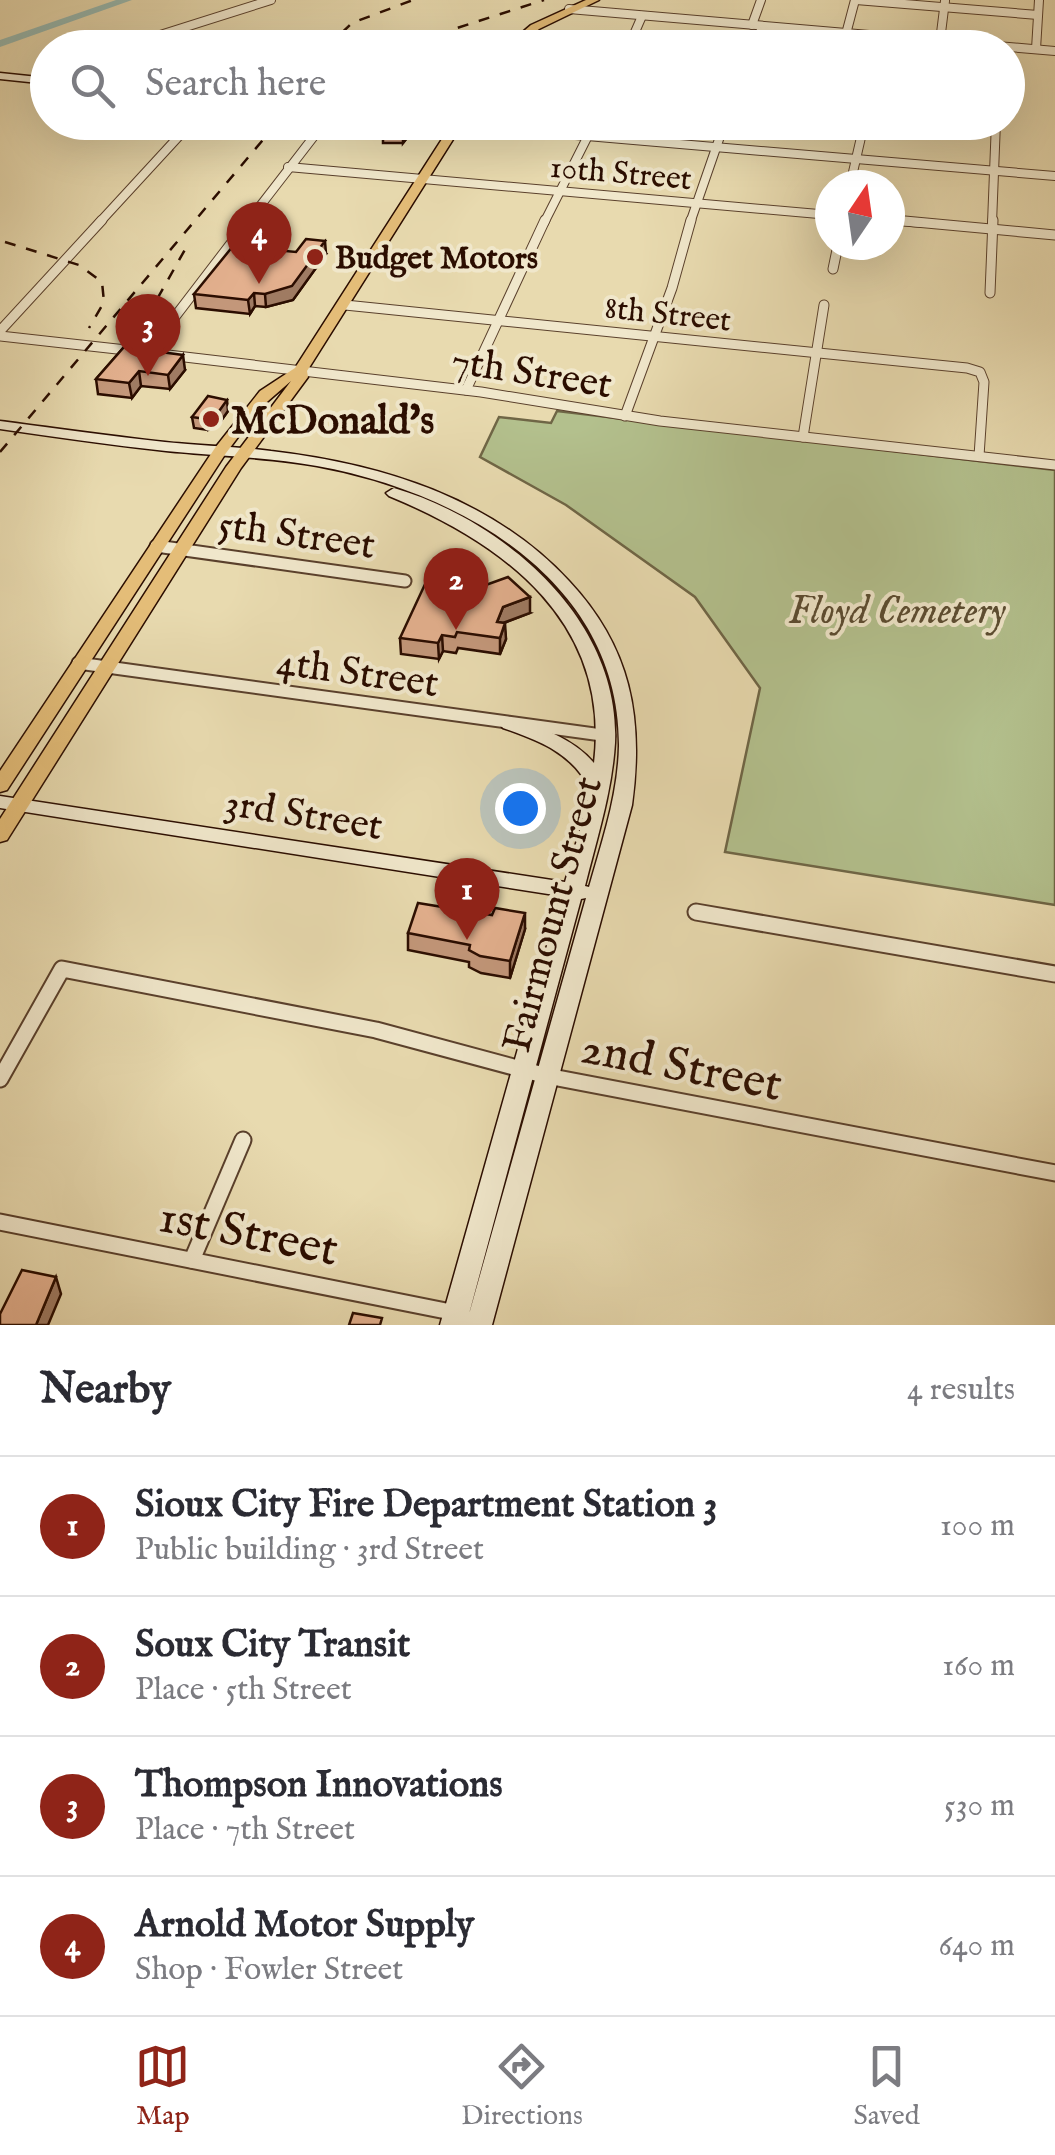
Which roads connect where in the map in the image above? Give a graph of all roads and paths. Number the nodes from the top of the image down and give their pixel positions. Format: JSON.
{"nodes":[{"id":1,"x":271,"y":0,"type":"edge"},
{"id":2,"x":594,"y":0,"type":"edge"},
{"id":3,"x":761,"y":0,"type":"edge"},
{"id":4,"x":856,"y":0,"type":"edge"},
{"id":5,"x":1039,"y":0,"type":"edge"},
{"id":6,"x":944,"y":4,"type":"edge"},
{"id":7,"x":569,"y":9,"type":"junction"},
{"id":8,"x":1038,"y":14,"type":"junction"},
{"id":9,"x":642,"y":16,"type":"junction"},
{"id":10,"x":752,"y":25,"type":"junction"},
{"id":11,"x":762,"y":26,"type":"junction"},
{"id":12,"x":176,"y":30,"type":"edge"},
{"id":13,"x":530,"y":30,"type":"edge"},
{"id":14,"x":636,"y":30,"type":"edge"},
{"id":15,"x":761,"y":30,"type":"edge"},
{"id":16,"x":804,"y":30,"type":"edge"},
{"id":17,"x":847,"y":30,"type":"edge"},
{"id":18,"x":941,"y":30,"type":"edge"},
{"id":19,"x":1025,"y":48,"type":"edge"},
{"id":20,"x":1036,"y":49,"type":"junction"},
{"id":21,"x":1055,"y":50,"type":"edge"},
{"id":22,"x":0,"y":76,"type":"edge"},
{"id":23,"x":30,"y":78,"type":"edge"},
{"id":24,"x":176,"y":140,"type":"edge"},
{"id":25,"x":310,"y":140,"type":"edge"},
{"id":26,"x":448,"y":140,"type":"edge"},
{"id":27,"x":587,"y":140,"type":"edge"},
{"id":28,"x":620,"y":140,"type":"edge"},
{"id":29,"x":718,"y":140,"type":"edge"},
{"id":30,"x":860,"y":140,"type":"edge"},
{"id":31,"x":995,"y":140,"type":"edge"},
{"id":32,"x":715,"y":149,"type":"junction"},
{"id":33,"x":856,"y":161,"type":"junction"},
{"id":34,"x":288,"y":167,"type":"junction"},
{"id":35,"x":854,"y":170,"type":"edge"},
{"id":36,"x":992,"y":171,"type":"junction"},
{"id":37,"x":1055,"y":176,"type":"edge"},
{"id":38,"x":422,"y":179,"type":"junction"},
{"id":39,"x":562,"y":192,"type":"junction"},
{"id":40,"x":696,"y":203,"type":"junction"},
{"id":41,"x":815,"y":213,"type":"edge"},
{"id":42,"x":905,"y":221,"type":"edge"},
{"id":43,"x":992,"y":229,"type":"junction"},
{"id":44,"x":1055,"y":235,"type":"edge"},
{"id":45,"x":835,"y":260,"type":"edge"},
{"id":46,"x":833,"y":269,"type":"dead end"},
{"id":47,"x":990,"y":293,"type":"dead end"},
{"id":48,"x":345,"y":305,"type":"junction"},
{"id":49,"x":824,"y":305,"type":"dead end"},
{"id":50,"x":497,"y":322,"type":"junction"},
{"id":51,"x":0,"y":334,"type":"edge"},
{"id":52,"x":654,"y":337,"type":"junction"},
{"id":53,"x":148,"y":352,"type":"junction"},
{"id":54,"x":817,"y":353,"type":"junction"},
{"id":55,"x":300,"y":371,"type":"junction"},
{"id":56,"x":466,"y":390,"type":"junction"},
{"id":57,"x":626,"y":416,"type":"junction"},
{"id":58,"x":0,"y":425,"type":"edge"},
{"id":59,"x":803,"y":438,"type":"junction"},
{"id":60,"x":220,"y":451,"type":"junction"},
{"id":61,"x":243,"y":455,"type":"junction"},
{"id":62,"x":979,"y":456,"type":"junction"},
{"id":63,"x":1055,"y":465,"type":"edge"},
{"id":64,"x":156,"y":546,"type":"junction"},
{"id":65,"x":180,"y":550,"type":"junction"},
{"id":66,"x":406,"y":582,"type":"dead end"},
{"id":67,"x":78,"y":663,"type":"junction"},
{"id":68,"x":104,"y":666,"type":"junction"},
{"id":69,"x":509,"y":724,"type":"junction"},
{"id":70,"x":608,"y":736,"type":"junction"},
{"id":71,"x":630,"y":736,"type":"junction"},
{"id":72,"x":0,"y":786,"type":"edge"},
{"id":73,"x":600,"y":792,"type":"junction"},
{"id":74,"x":9,"y":803,"type":"edge"},
{"id":75,"x":0,"y":834,"type":"edge"},
{"id":76,"x":572,"y":890,"type":"junction"},
{"id":77,"x":598,"y":894,"type":"junction"},
{"id":78,"x":696,"y":912,"type":"dead end"},
{"id":79,"x":1055,"y":974,"type":"edge"},
{"id":80,"x":536,"y":1074,"type":"junction"},
{"id":81,"x":0,"y":1079,"type":"edge"},
{"id":82,"x":243,"y":1140,"type":"dead end"},
{"id":83,"x":1055,"y":1173,"type":"edge"},
{"id":84,"x":0,"y":1222,"type":"edge"},
{"id":85,"x":192,"y":1260,"type":"junction"},
{"id":86,"x":467,"y":1322,"type":"edge"}],
"edges":[{"from":1,"to":12,"type":"street"},
{"from":2,"to":7,"type":"main road"},
{"from":3,"to":10,"type":"street"},
{"from":4,"to":6,"type":"street"},
{"from":4,"to":17,"type":"street"},
{"from":5,"to":8,"type":"street"},
{"from":6,"to":8,"type":"street"},
{"from":6,"to":18,"type":"street"},
{"from":7,"to":9,"type":"street"},
{"from":7,"to":13,"type":"main road"},
{"from":8,"to":20,"type":"street"},
{"from":9,"to":10,"type":"street"},
{"from":9,"to":14,"type":"street"},
{"from":10,"to":11,"type":"street"},
{"from":11,"to":15,"type":"street"},
{"from":11,"to":16,"type":"street"},
{"from":19,"to":20,"type":"street"},
{"from":20,"to":21,"type":"street"},
{"from":22,"to":23,"type":"main road"},
{"from":24,"to":51,"type":"street"},
{"from":25,"to":34,"type":"street"},
{"from":26,"to":38,"type":"main road"},
{"from":27,"to":39,"type":"street"},
{"from":28,"to":32,"type":"street"},
{"from":29,"to":32,"type":"street"},
{"from":30,"to":33,"type":"street"},
{"from":31,"to":36,"type":"street"},
{"from":32,"to":33,"type":"street"},
{"from":32,"to":40,"type":"street"},
{"from":33,"to":35,"type":"street"},
{"from":33,"to":36,"type":"street"},
{"from":34,"to":38,"type":"street","name":"10th Street"},
{"from":34,"to":53,"type":"street"},
{"from":36,"to":37,"type":"street"},
{"from":36,"to":43,"type":"street"},
{"from":38,"to":39,"type":"street","name":"10th Street"},
{"from":38,"to":48,"type":"main road"},
{"from":39,"to":40,"type":"street","name":"10th Street"},
{"from":39,"to":50,"type":"street"},
{"from":40,"to":41,"type":"street","name":"10th Street"},
{"from":40,"to":52,"type":"street"},
{"from":42,"to":43,"type":"street"},
{"from":43,"to":44,"type":"street"},
{"from":43,"to":47,"type":"street"},
{"from":45,"to":46,"type":"street"},
{"from":48,"to":50,"type":"street","name":"8th Street"},
{"from":48,"to":55,"type":"main road"},
{"from":49,"to":54,"type":"street"},
{"from":50,"to":52,"type":"street","name":"8th Street"},
{"from":50,"to":56,"type":"street"},
{"from":51,"to":53,"type":"street","name":"7th Street"},
{"from":52,"to":54,"type":"street","name":"8th Street"},
{"from":52,"to":57,"type":"street"},
{"from":53,"to":55,"type":"street","name":"7th Street"},
{"from":54,"to":59,"type":"street"},
{"from":54,"to":62,"type":"street","name":"8th Street"},
{"from":55,"to":56,"type":"street","name":"7th Street"},
{"from":55,"to":60,"type":"main road"},
{"from":55,"to":61,"type":"main road"},
{"from":56,"to":57,"type":"street","name":"7th Street"},
{"from":57,"to":59,"type":"street","name":"7th Street"},
{"from":58,"to":60,"type":"main road"},
{"from":59,"to":62,"type":"street","name":"7th Street"},
{"from":60,"to":61,"type":"main road"},
{"from":60,"to":64,"type":"main road"},
{"from":61,"to":65,"type":"main road"},
{"from":61,"to":70,"type":"main road","name":"Fairmount Street"},
{"from":61,"to":71,"type":"main road","name":"Fairmount Street"},
{"from":62,"to":63,"type":"street","name":"7th Street"},
{"from":64,"to":65,"type":"street","name":"5th Street"},
{"from":64,"to":67,"type":"main road"},
{"from":65,"to":66,"type":"street","name":"5th Street"},
{"from":65,"to":68,"type":"main road"},
{"from":67,"to":68,"type":"street","name":"4th Street"},
{"from":67,"to":72,"type":"main road"},
{"from":68,"to":69,"type":"street","name":"4th Street"},
{"from":68,"to":74,"type":"main road"},
{"from":69,"to":70,"type":"street","name":"4th Street"},
{"from":69,"to":73,"type":"main road"},
{"from":70,"to":71,"type":"street","name":"4th Street"},
{"from":70,"to":73,"type":"main road","name":"Fairmount Street"},
{"from":71,"to":77,"type":"main road","name":"Fairmount Street"},
{"from":73,"to":76,"type":"main road","name":"Fairmount Street"},
{"from":74,"to":75,"type":"main road"},
{"from":74,"to":76,"type":"main road","name":"3rd Street"},
{"from":76,"to":77,"type":"main road","name":"3rd Street"},
{"from":76,"to":80,"type":"main road","name":"Fairmount Street"},
{"from":77,"to":80,"type":"main road","name":"Fairmount Street"},
{"from":78,"to":79,"type":"street"},
{"from":80,"to":81,"type":"street","name":"2nd Street"},
{"from":80,"to":83,"type":"street","name":"2nd Street"},
{"from":80,"to":86,"type":"main road","name":"Fairmount Street"},
{"from":82,"to":85,"type":"street"},
{"from":84,"to":85,"type":"street","name":"1st Street"},
{"from":85,"to":86,"type":"street","name":"1st Street"}]}
